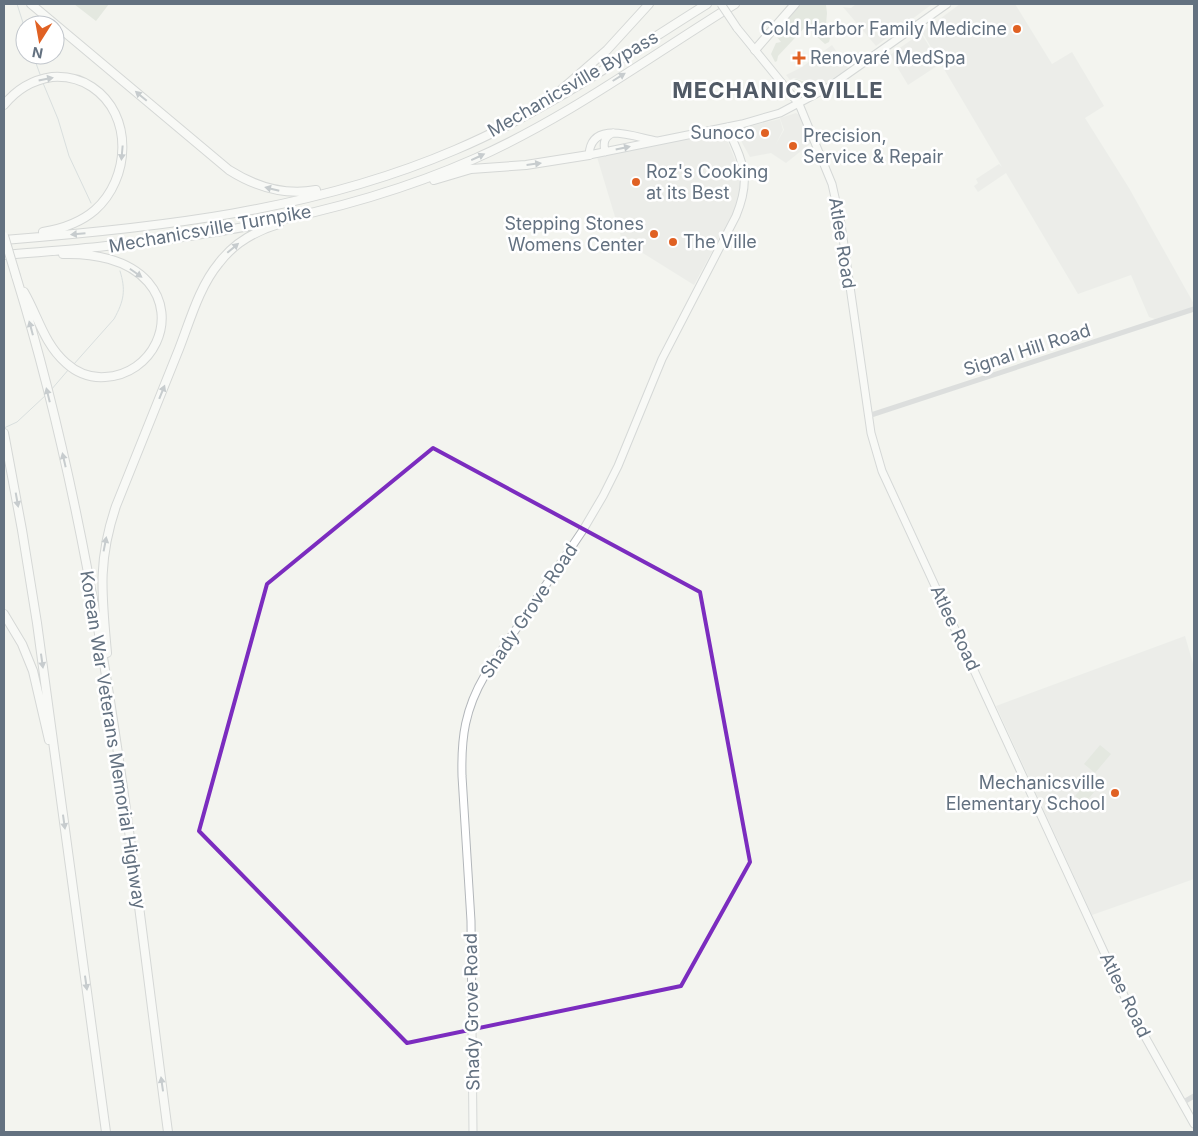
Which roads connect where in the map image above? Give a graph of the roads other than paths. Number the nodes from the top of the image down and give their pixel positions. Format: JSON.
{"nodes":[{"id":1,"x":649,"y":4,"type":"edge"},
{"id":2,"x":708,"y":4,"type":"edge"},
{"id":3,"x":721,"y":4,"type":"edge"},
{"id":4,"x":735,"y":4,"type":"edge"},
{"id":5,"x":796,"y":4,"type":"edge"},
{"id":6,"x":947,"y":4,"type":"edge"},
{"id":7,"x":34,"y":6,"type":"edge"},
{"id":8,"x":755,"y":50,"type":"junction"},
{"id":9,"x":799,"y":104,"type":"junction"},
{"id":10,"x":4,"y":105,"type":"edge"},
{"id":11,"x":727,"y":127,"type":"junction"},
{"id":12,"x":492,"y":133,"type":"junction"},
{"id":13,"x":614,"y":133,"type":"junction"},
{"id":14,"x":657,"y":141,"type":"junction"},
{"id":15,"x":605,"y":152,"type":"junction"},
{"id":16,"x":589,"y":156,"type":"junction"},
{"id":17,"x":422,"y":163,"type":"junction"},
{"id":18,"x":350,"y":186,"type":"joint"},
{"id":19,"x":383,"y":192,"type":"junction"},
{"id":20,"x":358,"y":200,"type":"junction"},
{"id":21,"x":4,"y":238,"type":"edge"},
{"id":22,"x":4,"y":255,"type":"edge"},
{"id":23,"x":16,"y":277,"type":"junction"},
{"id":24,"x":1194,"y":309,"type":"edge"},
{"id":25,"x":868,"y":416,"type":"junction"},
{"id":26,"x":4,"y":433,"type":"edge"},
{"id":27,"x":4,"y":614,"type":"edge"},
{"id":28,"x":110,"y":697,"type":"junction"},
{"id":29,"x":58,"y":780,"type":"junction"},
{"id":30,"x":1194,"y":1096,"type":"edge"},
{"id":31,"x":1182,"y":1103,"type":"junction"},
{"id":32,"x":1194,"y":1124,"type":"edge"},
{"id":33,"x":106,"y":1132,"type":"edge"},
{"id":34,"x":168,"y":1132,"type":"edge"},
{"id":35,"x":473,"y":1132,"type":"edge"}],
"edges":[{"from":1,"to":12,"type":"highway"},
{"from":2,"to":12,"type":"highway","name":"Mechanicsville Bypass"},
{"from":3,"to":8,"type":"main road","name":"Atlee Road","bridge":true},
{"from":19,"to":4,"type":"highway","name":"Mechanicsville Bypass","one_way":true},
{"from":5,"to":8,"type":"highway"},
{"from":6,"to":9,"type":"main road"},
{"from":17,"to":7,"type":"highway","one_way":true},
{"from":8,"to":9,"type":"main road","name":"Atlee Road"},
{"from":9,"to":11,"type":"main road"},
{"from":9,"to":25,"type":"main road","name":"Atlee Road"},
{"from":10,"to":21,"type":"highway","one_way":true},
{"from":11,"to":14,"type":"main road"},
{"from":11,"to":35,"type":"main road","name":"Shady Grove Road"},
{"from":12,"to":17,"type":"highway","name":"Mechanicsville Bypass"},
{"from":13,"to":14,"type":"main road"},
{"from":13,"to":15,"type":"main road"},
{"from":13,"to":16,"type":"main road"},
{"from":15,"to":14,"type":"main road","one_way":true},
{"from":15,"to":16,"type":"main road"},
{"from":19,"to":16,"type":"highway","one_way":true},
{"from":17,"to":18,"type":"highway","name":"Mechanicsville Bypass"},
{"from":18,"to":21,"type":"highway","name":"Mechanicsville Turnpike","one_way":true},
{"from":19,"to":20,"type":"highway","name":"Mechanicsville Turnpike"},
{"from":20,"to":22,"type":"highway","name":"Mechanicsville Turnpike"},
{"from":28,"to":20,"type":"highway","one_way":true},
{"from":21,"to":23,"type":"highway","name":"Korean War Veterans Memorial Highway","bridge":true},
{"from":22,"to":23,"type":"highway","one_way":true},
{"from":28,"to":23,"type":"highway","name":"Korean War Veterans Memorial Highway","one_way":true},
{"from":24,"to":25,"type":"street","name":"Signal Hill Road"},
{"from":25,"to":31,"type":"main road","name":"Atlee Road"},
{"from":26,"to":29,"type":"highway","one_way":true},
{"from":27,"to":29,"type":"highway"},
{"from":34,"to":28,"type":"highway","name":"Korean War Veterans Memorial Highway","one_way":true},
{"from":29,"to":33,"type":"highway","one_way":true},
{"from":30,"to":31,"type":"street"},
{"from":31,"to":32,"type":"main road","name":"Atlee Road"}]}
